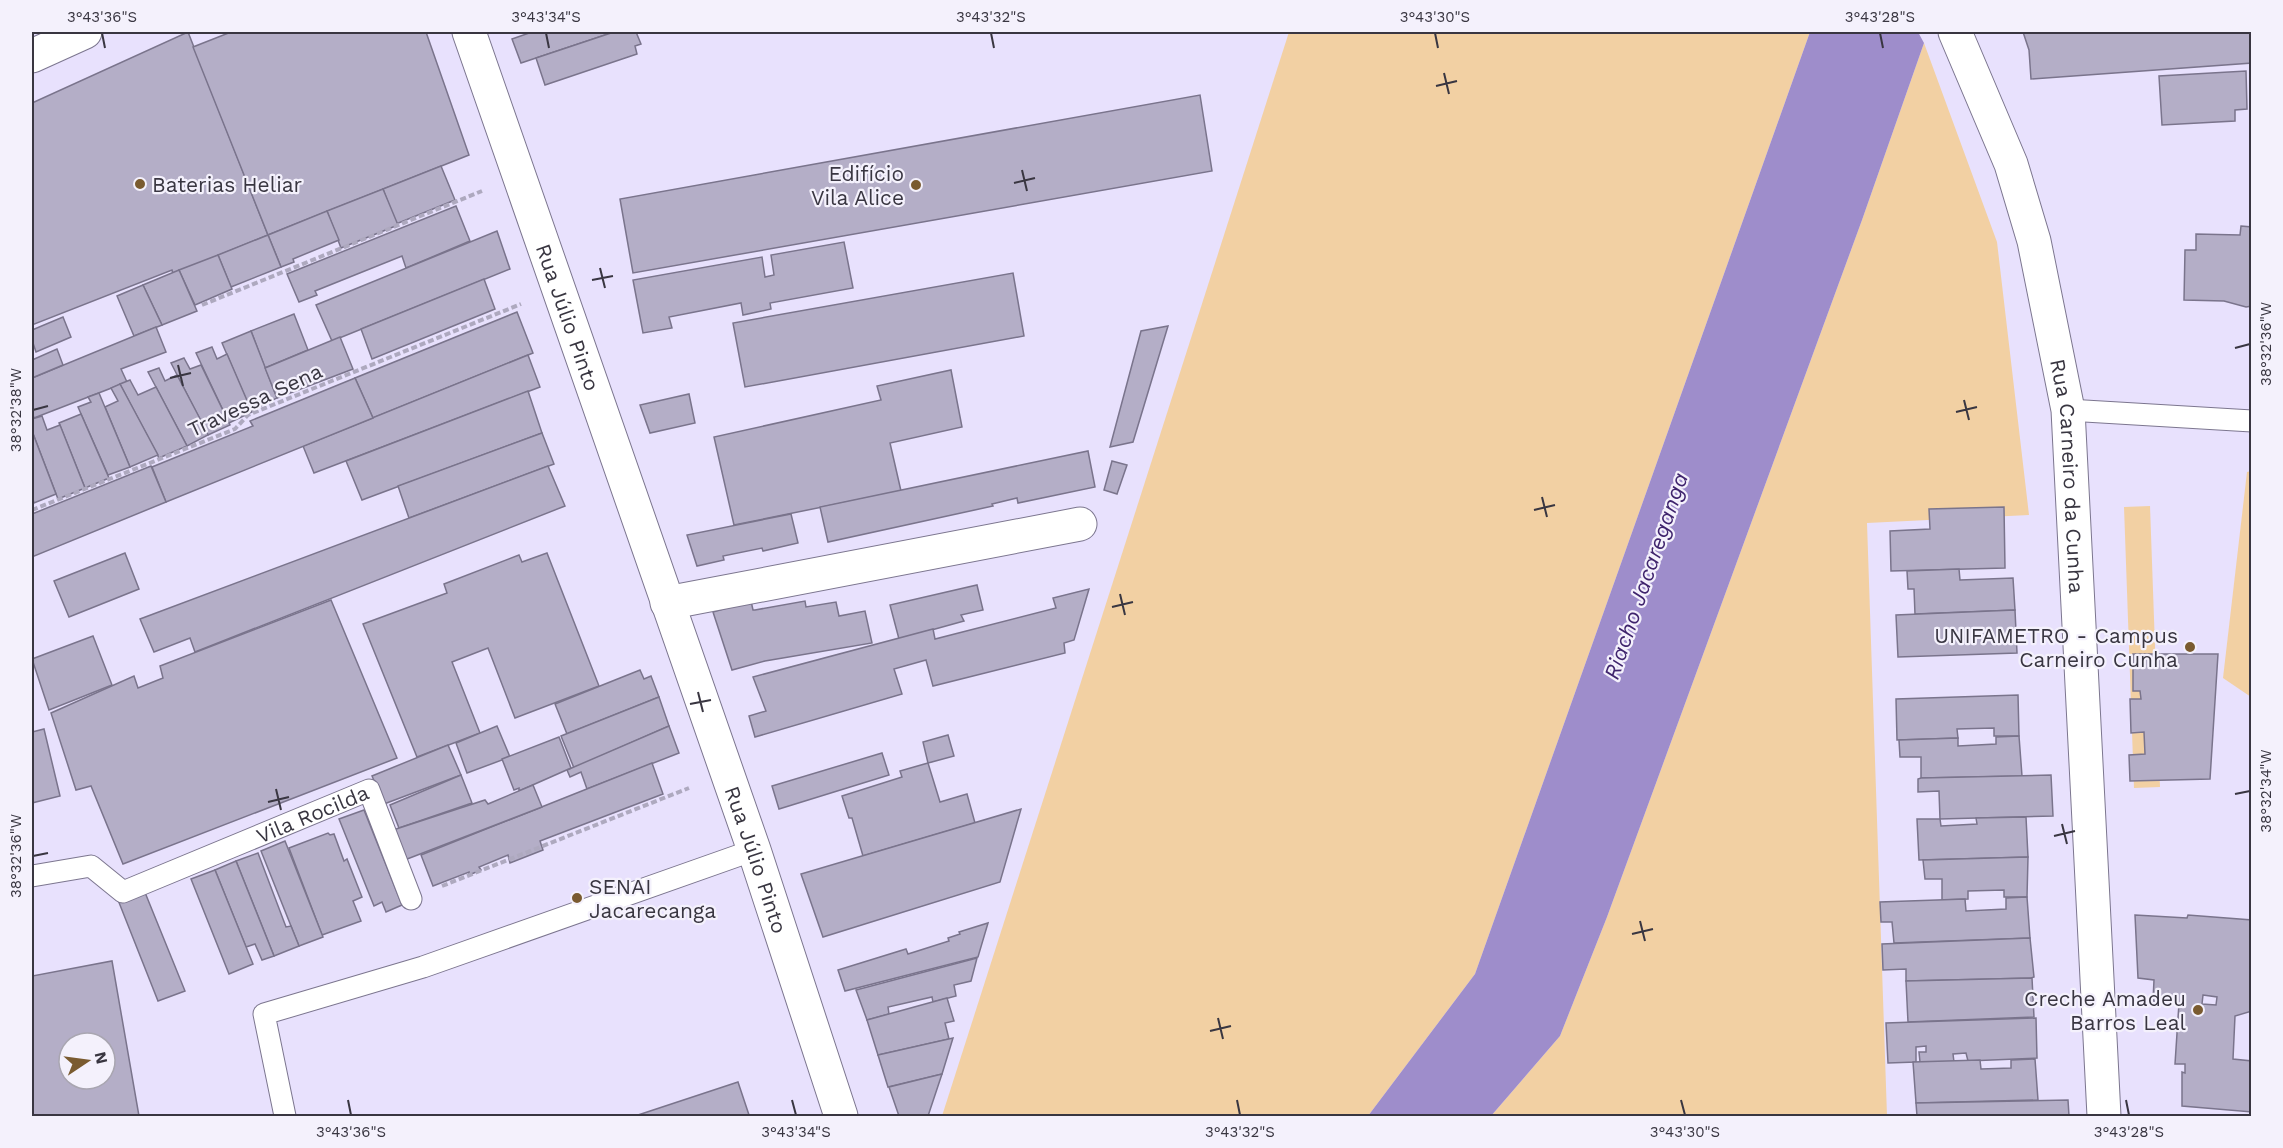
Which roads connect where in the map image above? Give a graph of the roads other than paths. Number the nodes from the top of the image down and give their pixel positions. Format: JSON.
{"nodes":[{"id":1,"x":85,"y":32,"type":"edge"},
{"id":2,"x":469,"y":32,"type":"edge"},
{"id":3,"x":1957,"y":32,"type":"edge"},
{"id":4,"x":32,"y":56,"type":"edge"},
{"id":5,"x":2068,"y":410,"type":"junction"},
{"id":6,"x":2252,"y":421,"type":"edge"},
{"id":7,"x":1080,"y":524,"type":"dead end"},
{"id":8,"x":682,"y":600,"type":"junction"},
{"id":9,"x":754,"y":850,"type":"junction"},
{"id":10,"x":32,"y":876,"type":"edge"},
{"id":11,"x":411,"y":899,"type":"road end"},
{"id":12,"x":285,"y":1116,"type":"edge"},
{"id":13,"x":841,"y":1116,"type":"edge"},
{"id":14,"x":2104,"y":1116,"type":"edge"}],
"edges":[{"from":1,"to":4,"type":"street"},
{"from":2,"to":8,"type":"street","name":"Rua Júlio Pinto"},
{"from":3,"to":5,"type":"street","name":"Rua Carneiro da Cunha"},
{"from":5,"to":6,"type":"lane"},
{"from":5,"to":14,"type":"street","name":"Rua Carneiro da Cunha"},
{"from":7,"to":8,"type":"street"},
{"from":8,"to":9,"type":"street","name":"Rua Júlio Pinto"},
{"from":9,"to":12,"type":"lane"},
{"from":9,"to":13,"type":"street","name":"Rua Júlio Pinto"},
{"from":10,"to":11,"type":"lane","name":"Vila Rocilda"}]}
